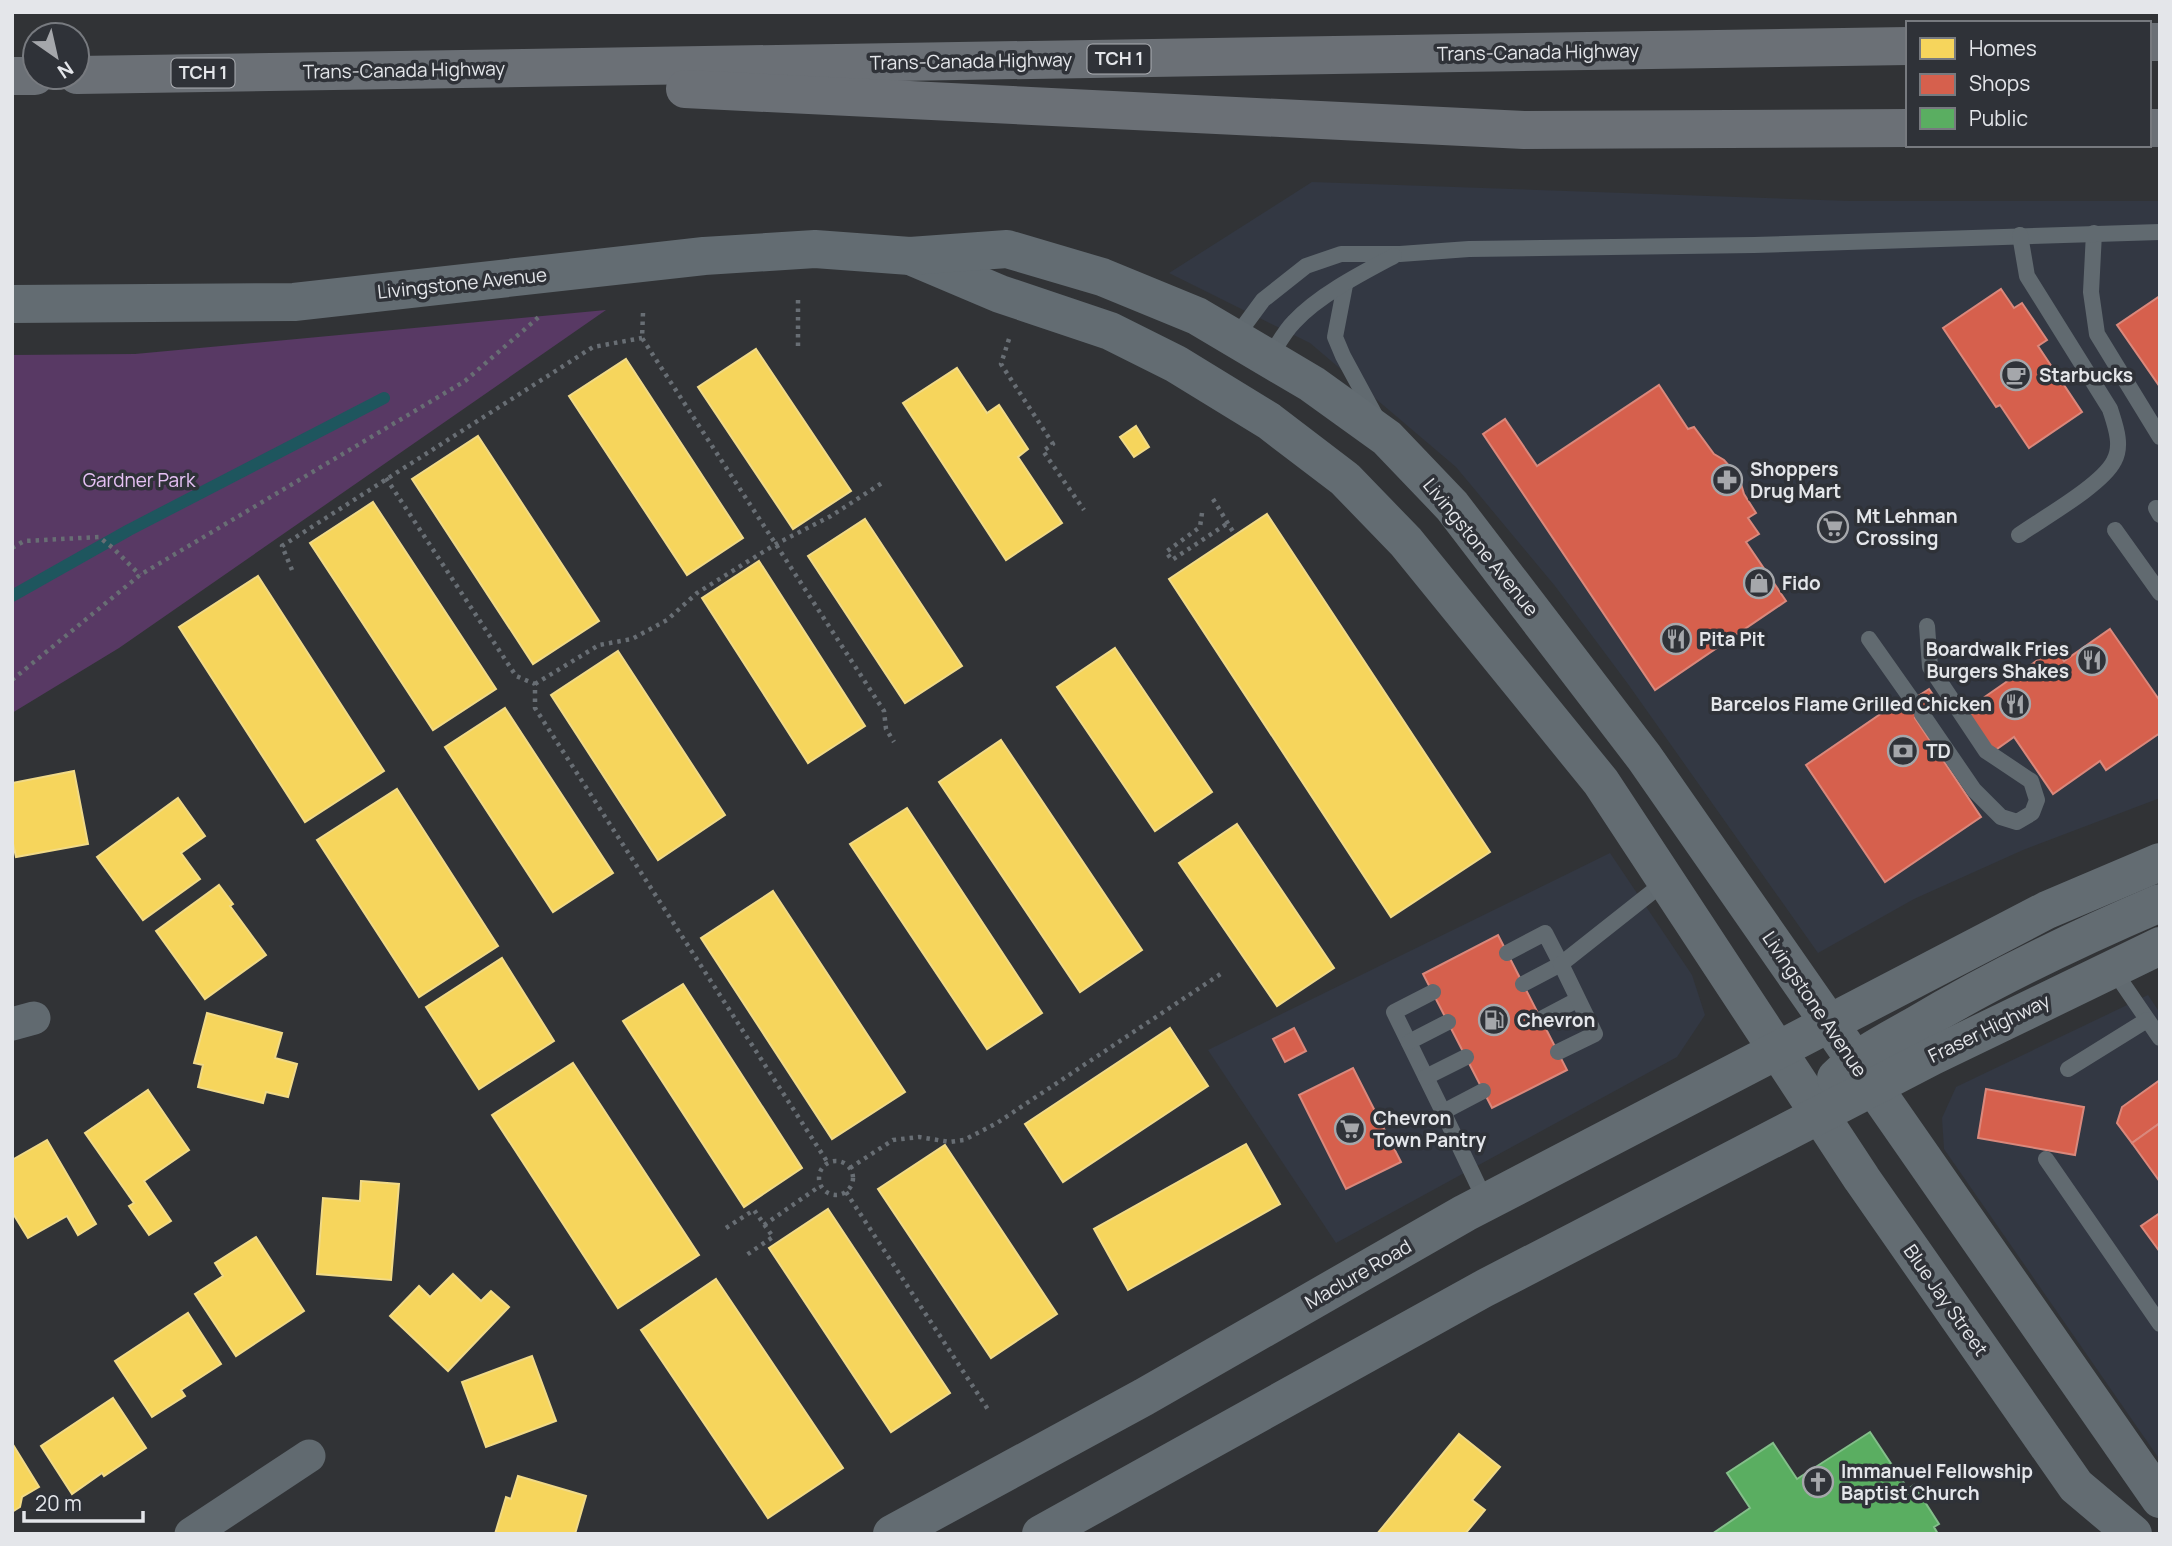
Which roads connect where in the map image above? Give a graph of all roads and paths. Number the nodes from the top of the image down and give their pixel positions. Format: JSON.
{"nodes":[{"id":1,"x":1906,"y":46,"type":"edge"},
{"id":2,"x":330,"y":72,"type":"junction"},
{"id":3,"x":91,"y":75,"type":"edge"},
{"id":4,"x":1906,"y":128,"type":"edge"},
{"id":5,"x":2160,"y":232,"type":"edge"},
{"id":6,"x":2094,"y":233,"type":"junction"},
{"id":7,"x":2020,"y":235,"type":"junction"},
{"id":8,"x":1400,"y":254,"type":"junction"},
{"id":9,"x":910,"y":256,"type":"junction"},
{"id":10,"x":591,"y":268,"type":"junction"},
{"id":11,"x":1345,"y":285,"type":"junction"},
{"id":12,"x":798,"y":300,"type":"dead end"},
{"id":13,"x":12,"y":304,"type":"edge"},
{"id":14,"x":643,"y":313,"type":"dead end"},
{"id":15,"x":1012,"y":328,"type":"dead end"},
{"id":16,"x":642,"y":338,"type":"junction"},
{"id":17,"x":1235,"y":338,"type":"junction"},
{"id":18,"x":798,"y":347,"type":"dead end"},
{"id":19,"x":1269,"y":358,"type":"junction"},
{"id":20,"x":1224,"y":394,"type":"junction"},
{"id":21,"x":2160,"y":437,"type":"edge"},
{"id":22,"x":1387,"y":438,"type":"junction"},
{"id":23,"x":386,"y":478,"type":"junction"},
{"id":24,"x":886,"y":481,"type":"dead end"},
{"id":25,"x":1213,"y":499,"type":"dead end"},
{"id":26,"x":1084,"y":510,"type":"dead end"},
{"id":27,"x":1202,"y":513,"type":"dead end"},
{"id":28,"x":1228,"y":523,"type":"junction"},
{"id":29,"x":2115,"y":530,"type":"dead end"},
{"id":30,"x":1235,"y":535,"type":"dead end"},
{"id":31,"x":2019,"y":535,"type":"dead end"},
{"id":32,"x":776,"y":544,"type":"junction"},
{"id":33,"x":12,"y":548,"type":"edge"},
{"id":34,"x":292,"y":570,"type":"dead end"},
{"id":35,"x":140,"y":575,"type":"junction"},
{"id":36,"x":2160,"y":593,"type":"edge"},
{"id":37,"x":1927,"y":626,"type":"dead end"},
{"id":38,"x":1870,"y":639,"type":"dead end"},
{"id":39,"x":12,"y":680,"type":"edge"},
{"id":40,"x":535,"y":684,"type":"junction"},
{"id":41,"x":894,"y":742,"type":"dead end"},
{"id":42,"x":2160,"y":862,"type":"edge"},
{"id":43,"x":1666,"y":881,"type":"junction"},
{"id":44,"x":2160,"y":903,"type":"edge"},
{"id":45,"x":2160,"y":946,"type":"edge"},
{"id":46,"x":1507,"y":953,"type":"dead end"},
{"id":47,"x":1561,"y":964,"type":"junction"},
{"id":48,"x":2112,"y":968,"type":"junction"},
{"id":49,"x":1222,"y":973,"type":"dead end"},
{"id":50,"x":1523,"y":984,"type":"dead end"},
{"id":51,"x":1433,"y":992,"type":"dead end"},
{"id":52,"x":1577,"y":1000,"type":"junction"},
{"id":53,"x":1541,"y":1019,"type":"dead end"},
{"id":54,"x":2147,"y":1020,"type":"junction"},
{"id":55,"x":1448,"y":1022,"type":"dead end"},
{"id":56,"x":1829,"y":1023,"type":"junction"},
{"id":57,"x":2160,"y":1038,"type":"edge"},
{"id":58,"x":1409,"y":1042,"type":"junction"},
{"id":59,"x":1777,"y":1050,"type":"junction"},
{"id":60,"x":1558,"y":1052,"type":"dead end"},
{"id":61,"x":1466,"y":1057,"type":"dead end"},
{"id":62,"x":2068,"y":1069,"type":"dead end"},
{"id":63,"x":1864,"y":1074,"type":"junction"},
{"id":64,"x":1426,"y":1077,"type":"junction"},
{"id":65,"x":1483,"y":1091,"type":"dead end"},
{"id":66,"x":1443,"y":1112,"type":"junction"},
{"id":67,"x":1820,"y":1115,"type":"junction"},
{"id":68,"x":2046,"y":1158,"type":"dead end"},
{"id":69,"x":828,"y":1163,"type":"junction"},
{"id":70,"x":850,"y":1168,"type":"junction"},
{"id":71,"x":820,"y":1186,"type":"junction"},
{"id":72,"x":846,"y":1192,"type":"junction"},
{"id":73,"x":1486,"y":1202,"type":"junction"},
{"id":74,"x":764,"y":1225,"type":"junction"},
{"id":75,"x":726,"y":1227,"type":"dead end"},
{"id":76,"x":745,"y":1256,"type":"dead end"},
{"id":77,"x":2160,"y":1324,"type":"edge"},
{"id":78,"x":989,"y":1411,"type":"dead end"},
{"id":79,"x":309,"y":1456,"type":"dead end"},
{"id":80,"x":2155,"y":1482,"type":"edge"},
{"id":81,"x":191,"y":1534,"type":"edge"},
{"id":82,"x":892,"y":1534,"type":"edge"},
{"id":83,"x":1041,"y":1534,"type":"edge"},
{"id":84,"x":2133,"y":1534,"type":"edge"}],
"edges":[{"from":1,"to":2,"type":"highway","name":"Trans-Canada Highway","number":"TCH 1"},
{"from":2,"to":3,"type":"highway","name":"Trans-Canada Highway","number":"TCH 1"},
{"from":2,"to":4,"type":"highway"},
{"from":5,"to":6,"type":"lane"},
{"from":6,"to":7,"type":"lane"},
{"from":6,"to":21,"type":"lane"},
{"from":7,"to":8,"type":"lane"},
{"from":7,"to":31,"type":"lane"},
{"from":8,"to":11,"type":"lane"},
{"from":8,"to":17,"type":"lane"},
{"from":9,"to":10,"type":"street","name":"Livingstone Avenue"},
{"from":9,"to":17,"type":"street","name":"Livingstone Avenue"},
{"from":9,"to":20,"type":"street","name":"Livingstone Avenue"},
{"from":10,"to":13,"type":"street","name":"Livingstone Avenue"},
{"from":10,"to":35,"type":"path"},
{"from":11,"to":19,"type":"lane"},
{"from":11,"to":22,"type":"lane"},
{"from":12,"to":18,"type":"path"},
{"from":14,"to":16,"type":"path"},
{"from":15,"to":26,"type":"path"},
{"from":16,"to":23,"type":"path"},
{"from":16,"to":32,"type":"path"},
{"from":17,"to":19,"type":"street","name":"Livingstone Avenue"},
{"from":17,"to":20,"type":"street"},
{"from":19,"to":20,"type":"street"},
{"from":19,"to":22,"type":"street","name":"Livingstone Avenue"},
{"from":20,"to":43,"type":"street","name":"Livingstone Avenue"},
{"from":22,"to":56,"type":"street","name":"Livingstone Avenue"},
{"from":23,"to":34,"type":"path"},
{"from":23,"to":40,"type":"path"},
{"from":24,"to":32,"type":"path"},
{"from":25,"to":28,"type":"path"},
{"from":27,"to":28,"type":"path"},
{"from":28,"to":30,"type":"path"},
{"from":29,"to":36,"type":"lane"},
{"from":32,"to":40,"type":"path"},
{"from":32,"to":41,"type":"path"},
{"from":33,"to":35,"type":"path"},
{"from":35,"to":39,"type":"path"},
{"from":37,"to":38,"type":"lane"},
{"from":40,"to":69,"type":"path"},
{"from":42,"to":56,"type":"street"},
{"from":43,"to":47,"type":"lane"},
{"from":43,"to":59,"type":"street","name":"Livingstone Avenue"},
{"from":44,"to":63,"type":"street"},
{"from":45,"to":48,"type":"street","name":"Fraser Highway"},
{"from":46,"to":47,"type":"lane"},
{"from":47,"to":50,"type":"lane"},
{"from":47,"to":52,"type":"lane"},
{"from":48,"to":54,"type":"lane"},
{"from":48,"to":63,"type":"street","name":"Fraser Highway"},
{"from":49,"to":70,"type":"path"},
{"from":51,"to":58,"type":"lane"},
{"from":52,"to":53,"type":"lane"},
{"from":52,"to":60,"type":"lane"},
{"from":54,"to":57,"type":"lane"},
{"from":54,"to":62,"type":"lane"},
{"from":55,"to":58,"type":"lane"},
{"from":56,"to":59,"type":"street","name":"Maclure Road"},
{"from":56,"to":63,"type":"street","name":"Livingstone Avenue"},
{"from":58,"to":64,"type":"lane"},
{"from":59,"to":67,"type":"street","name":"Blue Jay Street"},
{"from":59,"to":73,"type":"street","name":"Maclure Road"},
{"from":61,"to":64,"type":"lane"},
{"from":63,"to":67,"type":"street","name":"Fraser Highway"},
{"from":63,"to":80,"type":"street"},
{"from":64,"to":66,"type":"lane"},
{"from":65,"to":66,"type":"lane"},
{"from":66,"to":73,"type":"lane"},
{"from":67,"to":83,"type":"street"},
{"from":67,"to":84,"type":"street","name":"Blue Jay Street"},
{"from":68,"to":77,"type":"lane"},
{"from":69,"to":70,"type":"path"},
{"from":69,"to":71,"type":"path"},
{"from":70,"to":72,"type":"path"},
{"from":71,"to":72,"type":"path"},
{"from":71,"to":74,"type":"path"},
{"from":72,"to":78,"type":"path"},
{"from":73,"to":82,"type":"street","name":"Maclure Road"},
{"from":74,"to":75,"type":"path"},
{"from":74,"to":76,"type":"path"},
{"from":79,"to":81,"type":"street"}]}
